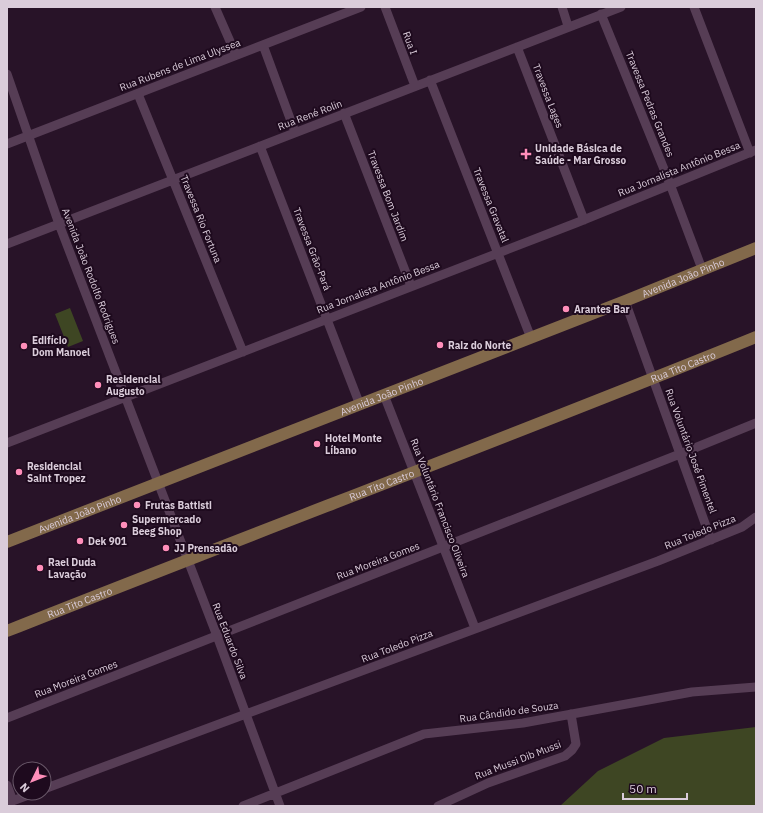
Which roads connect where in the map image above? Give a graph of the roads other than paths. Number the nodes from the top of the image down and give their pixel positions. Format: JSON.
{"nodes":[{"id":1,"x":215,"y":7,"type":"edge"},
{"id":2,"x":361,"y":7,"type":"edge"},
{"id":3,"x":386,"y":7,"type":"edge"},
{"id":4,"x":562,"y":7,"type":"edge"},
{"id":5,"x":621,"y":7,"type":"edge"},
{"id":6,"x":694,"y":7,"type":"edge"},
{"id":7,"x":336,"y":11,"type":"edge"},
{"id":8,"x":602,"y":14,"type":"junction"},
{"id":9,"x":568,"y":26,"type":"junction"},
{"id":10,"x":263,"y":45,"type":"junction"},
{"id":11,"x":517,"y":47,"type":"junction"},
{"id":12,"x":236,"y":55,"type":"junction"},
{"id":13,"x":7,"y":74,"type":"edge"},
{"id":14,"x":430,"y":80,"type":"junction"},
{"id":15,"x":415,"y":86,"type":"junction"},
{"id":16,"x":138,"y":94,"type":"junction"},
{"id":17,"x":344,"y":113,"type":"junction"},
{"id":18,"x":295,"y":132,"type":"junction"},
{"id":19,"x":27,"y":136,"type":"junction"},
{"id":20,"x":7,"y":144,"type":"edge"},
{"id":21,"x":260,"y":146,"type":"junction"},
{"id":22,"x":753,"y":152,"type":"edge"},
{"id":23,"x":173,"y":179,"type":"junction"},
{"id":24,"x":670,"y":184,"type":"junction"},
{"id":25,"x":584,"y":220,"type":"junction"},
{"id":26,"x":59,"y":224,"type":"junction"},
{"id":27,"x":7,"y":244,"type":"edge"},
{"id":28,"x":756,"y":248,"type":"edge"},
{"id":29,"x":498,"y":253,"type":"junction"},
{"id":30,"x":702,"y":269,"type":"junction"},
{"id":31,"x":411,"y":286,"type":"junction"},
{"id":32,"x":625,"y":301,"type":"junction"},
{"id":33,"x":327,"y":319,"type":"junction"},
{"id":34,"x":756,"y":337,"type":"edge"},
{"id":35,"x":531,"y":338,"type":"junction"},
{"id":36,"x":243,"y":352,"type":"junction"},
{"id":37,"x":653,"y":379,"type":"junction"},
{"id":38,"x":384,"y":395,"type":"junction"},
{"id":39,"x":126,"y":397,"type":"junction"},
{"id":40,"x":360,"y":405,"type":"junction"},
{"id":41,"x":756,"y":423,"type":"edge"},
{"id":42,"x":7,"y":432,"type":"edge"},
{"id":43,"x":9,"y":442,"type":"edge"},
{"id":44,"x":680,"y":454,"type":"junction"},
{"id":45,"x":414,"y":472,"type":"junction"},
{"id":46,"x":158,"y":484,"type":"junction"},
{"id":47,"x":756,"y":517,"type":"edge"},
{"id":48,"x":711,"y":540,"type":"junction"},
{"id":49,"x":7,"y":542,"type":"edge"},
{"id":50,"x":444,"y":547,"type":"junction"},
{"id":51,"x":187,"y":559,"type":"junction"},
{"id":52,"x":475,"y":628,"type":"junction"},
{"id":53,"x":7,"y":631,"type":"edge"},
{"id":54,"x":217,"y":636,"type":"junction"},
{"id":55,"x":756,"y":687,"type":"edge"},
{"id":56,"x":246,"y":714,"type":"junction"},
{"id":57,"x":571,"y":714,"type":"junction"},
{"id":58,"x":7,"y":718,"type":"edge"},
{"id":59,"x":7,"y":785,"type":"edge"},
{"id":60,"x":52,"y":786,"type":"edge"},
{"id":61,"x":275,"y":793,"type":"junction"},
{"id":62,"x":10,"y":802,"type":"edge"},
{"id":63,"x":242,"y":806,"type":"edge"},
{"id":64,"x":280,"y":806,"type":"edge"},
{"id":65,"x":438,"y":806,"type":"edge"}],
"edges":[{"from":1,"to":12,"type":"street"},
{"from":2,"to":7,"type":"street","name":"Rua Rubens de Lima Ulyssea"},
{"from":3,"to":15,"type":"street","name":"Rua I"},
{"from":4,"to":9,"type":"street"},
{"from":5,"to":8,"type":"street","name":"Rua René Rolin"},
{"from":6,"to":22,"type":"street"},
{"from":7,"to":10,"type":"street","name":"Rua Rubens de Lima Ulyssea"},
{"from":8,"to":9,"type":"street","name":"Rua René Rolin"},
{"from":8,"to":24,"type":"street","name":"Travessa Pedras Grandes"},
{"from":9,"to":11,"type":"street","name":"Rua René Rolin"},
{"from":10,"to":12,"type":"street","name":"Rua Rubens de Lima Ulyssea"},
{"from":10,"to":18,"type":"street"},
{"from":11,"to":14,"type":"street","name":"Rua René Rolin"},
{"from":11,"to":25,"type":"street","name":"Travessa Lages"},
{"from":12,"to":16,"type":"street","name":"Rua Rubens de Lima Ulyssea"},
{"from":13,"to":19,"type":"street","name":"Avenida João Rodolfo Rodrigues"},
{"from":14,"to":15,"type":"street","name":"Rua René Rolin"},
{"from":14,"to":29,"type":"street","name":"Travessa Gravatal"},
{"from":15,"to":17,"type":"street","name":"Rua René Rolin"},
{"from":16,"to":19,"type":"street","name":"Rua Rubens de Lima Ulyssea"},
{"from":16,"to":23,"type":"street","name":"Travessa Rio Fortuna"},
{"from":17,"to":18,"type":"street","name":"Rua René Rolin"},
{"from":17,"to":31,"type":"street","name":"Travessa Bom Jardim"},
{"from":18,"to":21,"type":"street","name":"Rua René Rolin"},
{"from":19,"to":20,"type":"street","name":"Rua Rubens de Lima Ulyssea"},
{"from":19,"to":26,"type":"street","name":"Avenida João Rodolfo Rodrigues"},
{"from":21,"to":23,"type":"street","name":"Rua René Rolin"},
{"from":21,"to":33,"type":"street","name":"Travessa Grão-Pará"},
{"from":22,"to":24,"type":"street","name":"Rua Jornalista Antônio Bessa"},
{"from":23,"to":26,"type":"street","name":"Rua René Rolin"},
{"from":23,"to":36,"type":"street","name":"Travessa Rio Fortuna"},
{"from":24,"to":25,"type":"street","name":"Rua Jornalista Antônio Bessa"},
{"from":24,"to":30,"type":"street","name":"Travessa Pedras Grandes"},
{"from":25,"to":29,"type":"street","name":"Rua Jornalista Antônio Bessa"},
{"from":26,"to":27,"type":"street","name":"Rua René Rolin"},
{"from":26,"to":39,"type":"street","name":"Avenida João Rodolfo Rodrigues"},
{"from":28,"to":30,"type":"main road","name":"Avenida João Pinho"},
{"from":29,"to":31,"type":"street","name":"Rua Jornalista Antônio Bessa"},
{"from":29,"to":35,"type":"street","name":"Travessa Gravatal"},
{"from":30,"to":32,"type":"main road","name":"Avenida João Pinho"},
{"from":31,"to":33,"type":"street","name":"Rua Jornalista Antônio Bessa"},
{"from":32,"to":35,"type":"main road","name":"Avenida João Pinho"},
{"from":32,"to":37,"type":"street","name":"Rua Voluntário José Pimentel"},
{"from":33,"to":36,"type":"street","name":"Rua Jornalista Antônio Bessa"},
{"from":33,"to":40,"type":"street","name":"Travessa Grão-Pará"},
{"from":34,"to":37,"type":"main road","name":"Rua Tito Castro"},
{"from":35,"to":38,"type":"main road","name":"Avenida João Pinho"},
{"from":36,"to":39,"type":"street","name":"Rua Jornalista Antônio Bessa"},
{"from":37,"to":44,"type":"street","name":"Rua Voluntário José Pimentel"},
{"from":37,"to":45,"type":"main road","name":"Rua Tito Castro"},
{"from":38,"to":40,"type":"main road","name":"Avenida João Pinho"},
{"from":38,"to":45,"type":"street","name":"Rua Voluntário Francisco Oliveira"},
{"from":39,"to":43,"type":"street","name":"Rua Jornalista Antônio Bessa"},
{"from":39,"to":46,"type":"street","name":"Avenida João Rodolfo Rodrigues"},
{"from":40,"to":46,"type":"main road","name":"Avenida João Pinho"},
{"from":41,"to":44,"type":"street","name":"Rua Moreira Gomes"},
{"from":42,"to":43,"type":"street"},
{"from":44,"to":48,"type":"street","name":"Rua Voluntário José Pimentel"},
{"from":44,"to":50,"type":"street","name":"Rua Moreira Gomes"},
{"from":45,"to":50,"type":"street","name":"Rua Voluntário Francisco Oliveira"},
{"from":45,"to":51,"type":"main road","name":"Rua Tito Castro"},
{"from":46,"to":49,"type":"main road","name":"Avenida João Pinho"},
{"from":46,"to":51,"type":"street","name":"Rua Eduardo Silva"},
{"from":47,"to":48,"type":"street","name":"Rua Toledo Pizza"},
{"from":48,"to":52,"type":"street","name":"Rua Toledo Pizza"},
{"from":50,"to":52,"type":"street","name":"Rua Voluntário Francisco Oliveira"},
{"from":50,"to":54,"type":"street","name":"Rua Moreira Gomes"},
{"from":51,"to":53,"type":"main road","name":"Rua Tito Castro"},
{"from":51,"to":54,"type":"street","name":"Rua Eduardo Silva"},
{"from":52,"to":56,"type":"street","name":"Rua Toledo Pizza"},
{"from":54,"to":56,"type":"street","name":"Rua Eduardo Silva"},
{"from":54,"to":58,"type":"street","name":"Rua Moreira Gomes"},
{"from":55,"to":57,"type":"street","name":"Rua Cândido de Souza"},
{"from":56,"to":60,"type":"street","name":"Rua Toledo Pizza"},
{"from":56,"to":61,"type":"street","name":"Rua Eduardo Silva"},
{"from":57,"to":61,"type":"street","name":"Rua Cândido de Souza"},
{"from":57,"to":65,"type":"street","name":"Rua Mussi Dib Mussi"},
{"from":59,"to":62,"type":"street"},
{"from":61,"to":63,"type":"street","name":"Rua Cândido de Souza"},
{"from":61,"to":64,"type":"street","name":"Rua Eduardo Silva"}]}
